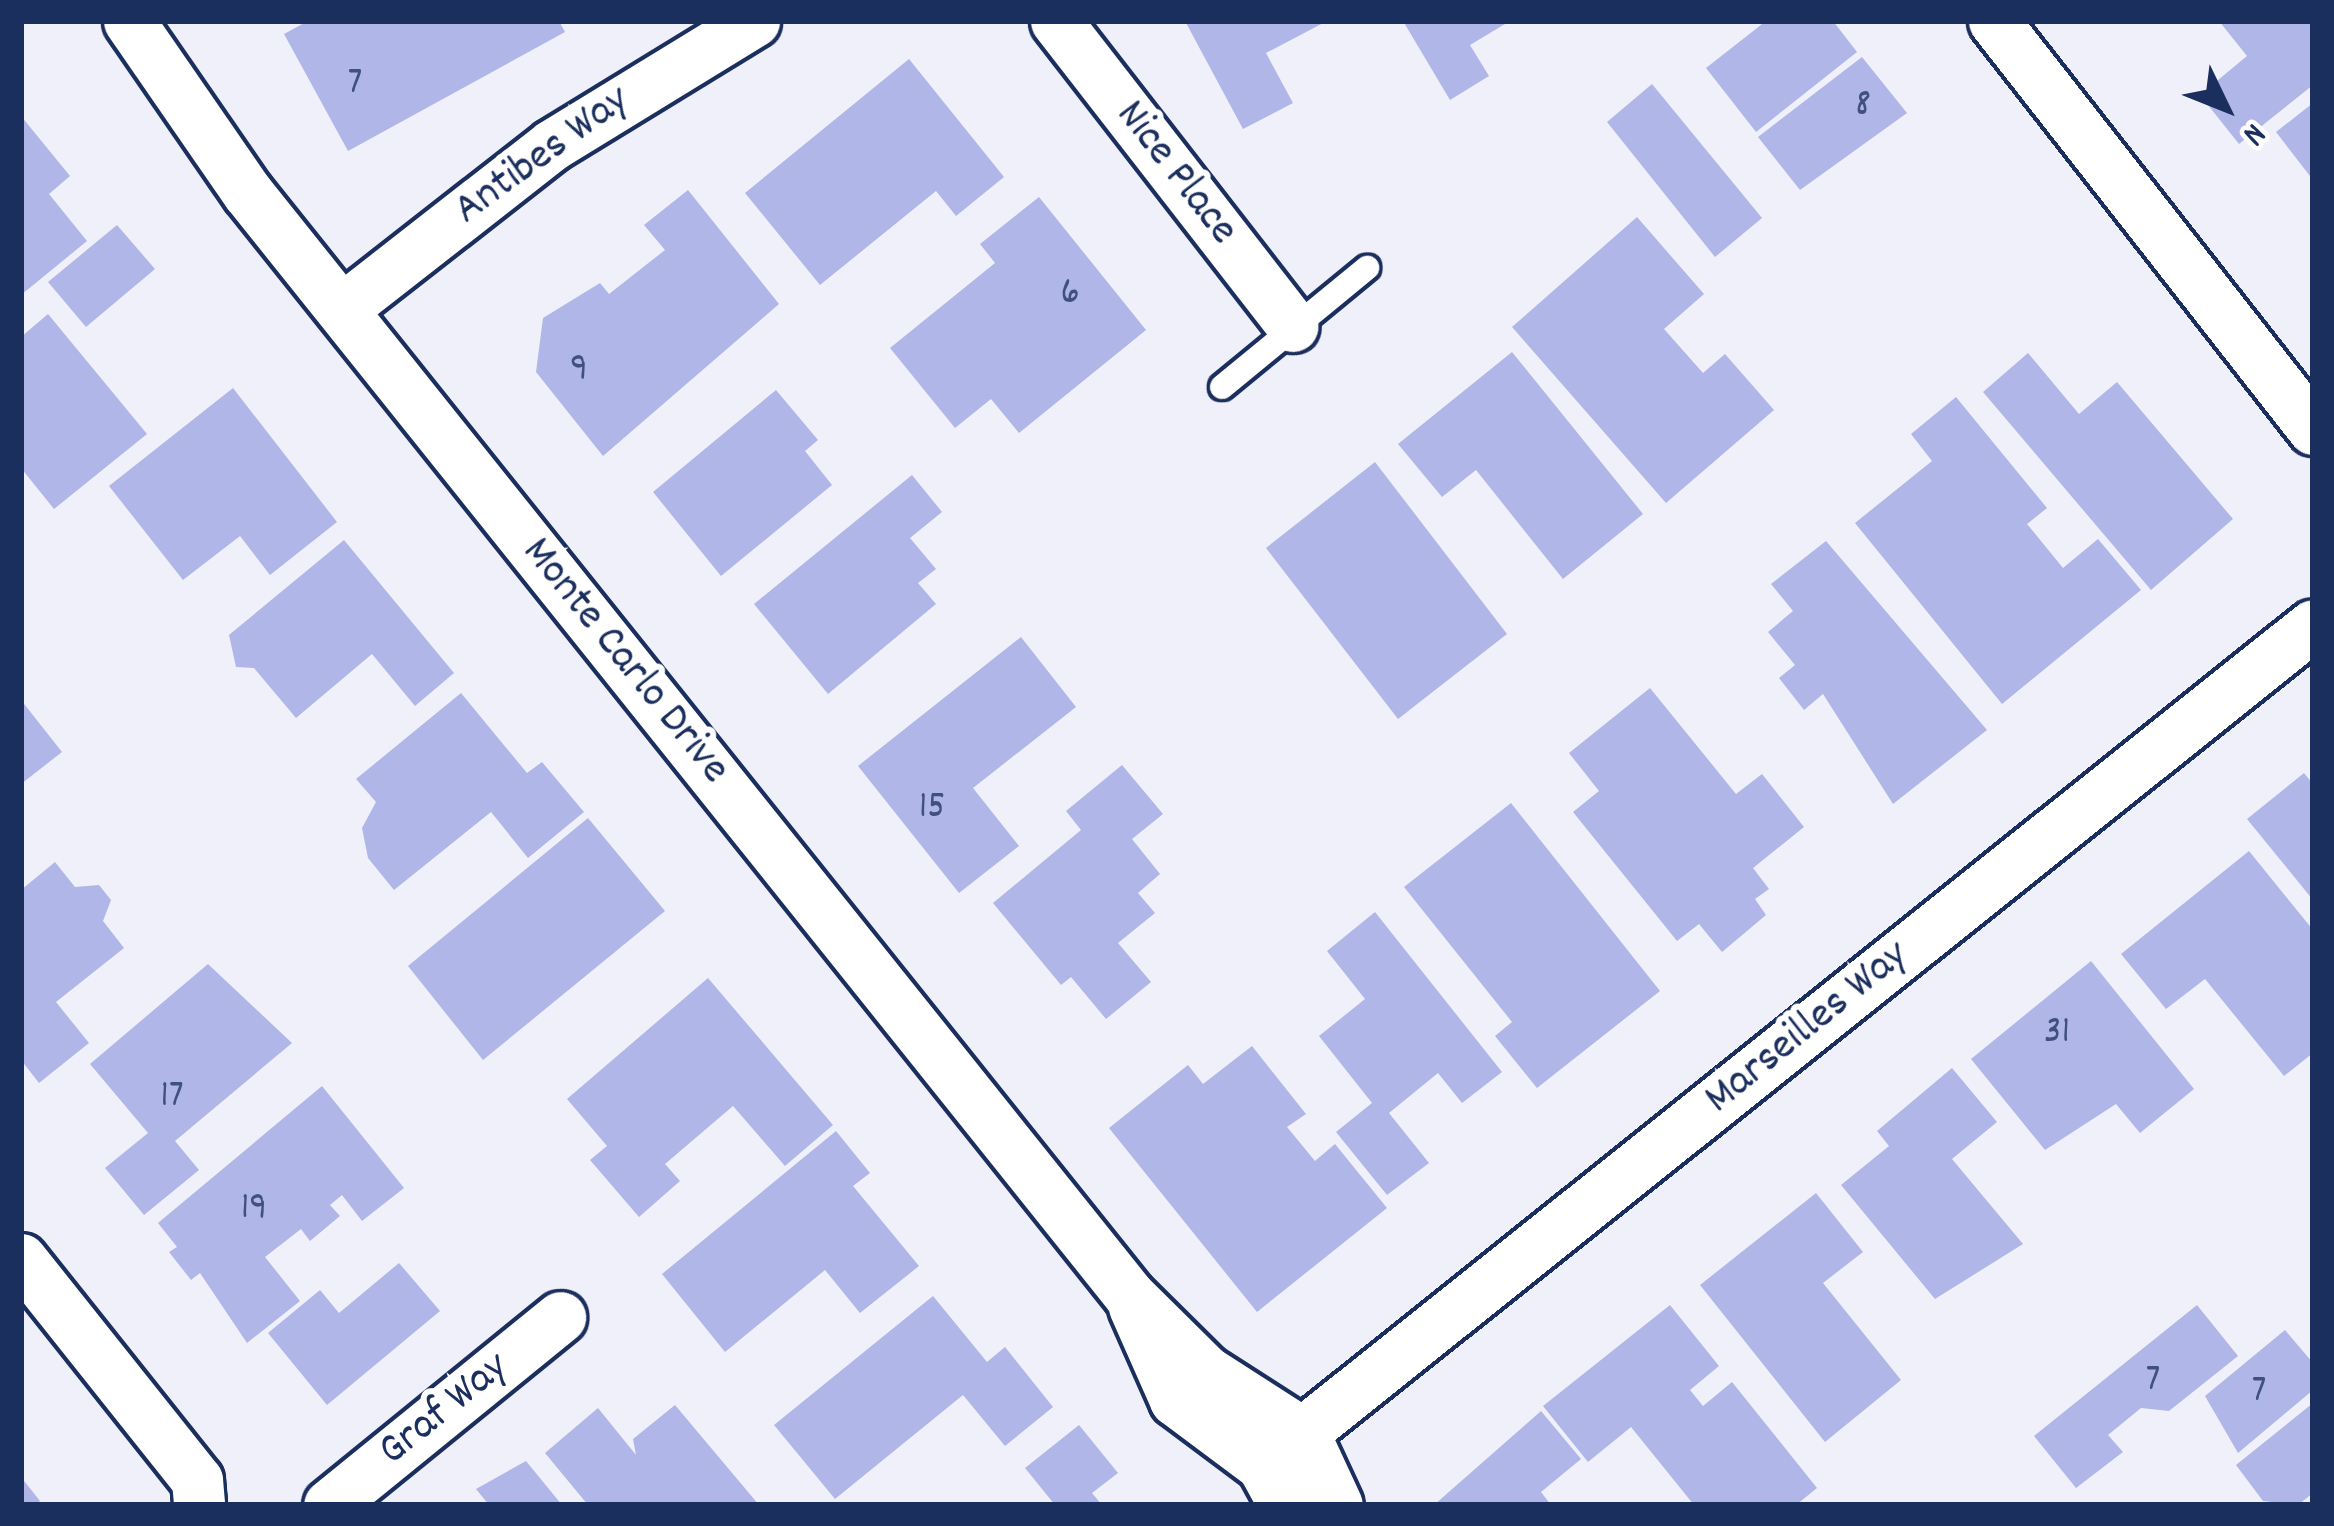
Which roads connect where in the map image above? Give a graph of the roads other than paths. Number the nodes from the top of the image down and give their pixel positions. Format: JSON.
{"nodes":[{"id":1,"x":129,"y":21,"type":"edge"},
{"id":2,"x":754,"y":21,"type":"edge"},
{"id":3,"x":1056,"y":21,"type":"edge"},
{"id":4,"x":1994,"y":21,"type":"edge"},
{"id":5,"x":1367,"y":268,"type":"dead end"},
{"id":6,"x":342,"y":309,"type":"junction"},
{"id":7,"x":1293,"y":326,"type":"junction"},
{"id":8,"x":1222,"y":387,"type":"dead end"},
{"id":9,"x":2313,"y":429,"type":"edge"},
{"id":10,"x":2313,"y":625,"type":"edge"},
{"id":11,"x":21,"y":1259,"type":"edge"},
{"id":12,"x":1129,"y":1295,"type":"junction"},
{"id":13,"x":560,"y":1317,"type":"dead end"},
{"id":14,"x":1304,"y":1433,"type":"junction"},
{"id":15,"x":1273,"y":1485,"type":"edge"},
{"id":16,"x":199,"y":1505,"type":"edge"},
{"id":17,"x":329,"y":1505,"type":"edge"},
{"id":18,"x":1336,"y":1505,"type":"edge"}],
"edges":[{"from":1,"to":6,"type":"street","name":"Monte Carlo Drive"},
{"from":2,"to":6,"type":"street","name":"Antibes Way"},
{"from":3,"to":7,"type":"street","name":"Nice Place"},
{"from":4,"to":9,"type":"street"},
{"from":5,"to":7,"type":"lane"},
{"from":6,"to":12,"type":"street","name":"Monte Carlo Drive"},
{"from":7,"to":8,"type":"lane"},
{"from":10,"to":14,"type":"street","name":"Marseilles Way"},
{"from":11,"to":16,"type":"street"},
{"from":12,"to":14,"type":"street","name":"Monte Carlo Drive"},
{"from":12,"to":15,"type":"street","name":"Monte Carlo Drive"},
{"from":13,"to":17,"type":"street","name":"Graf Way"},
{"from":14,"to":15,"type":"street","name":"Marseilles Way"},
{"from":14,"to":18,"type":"street"}]}
